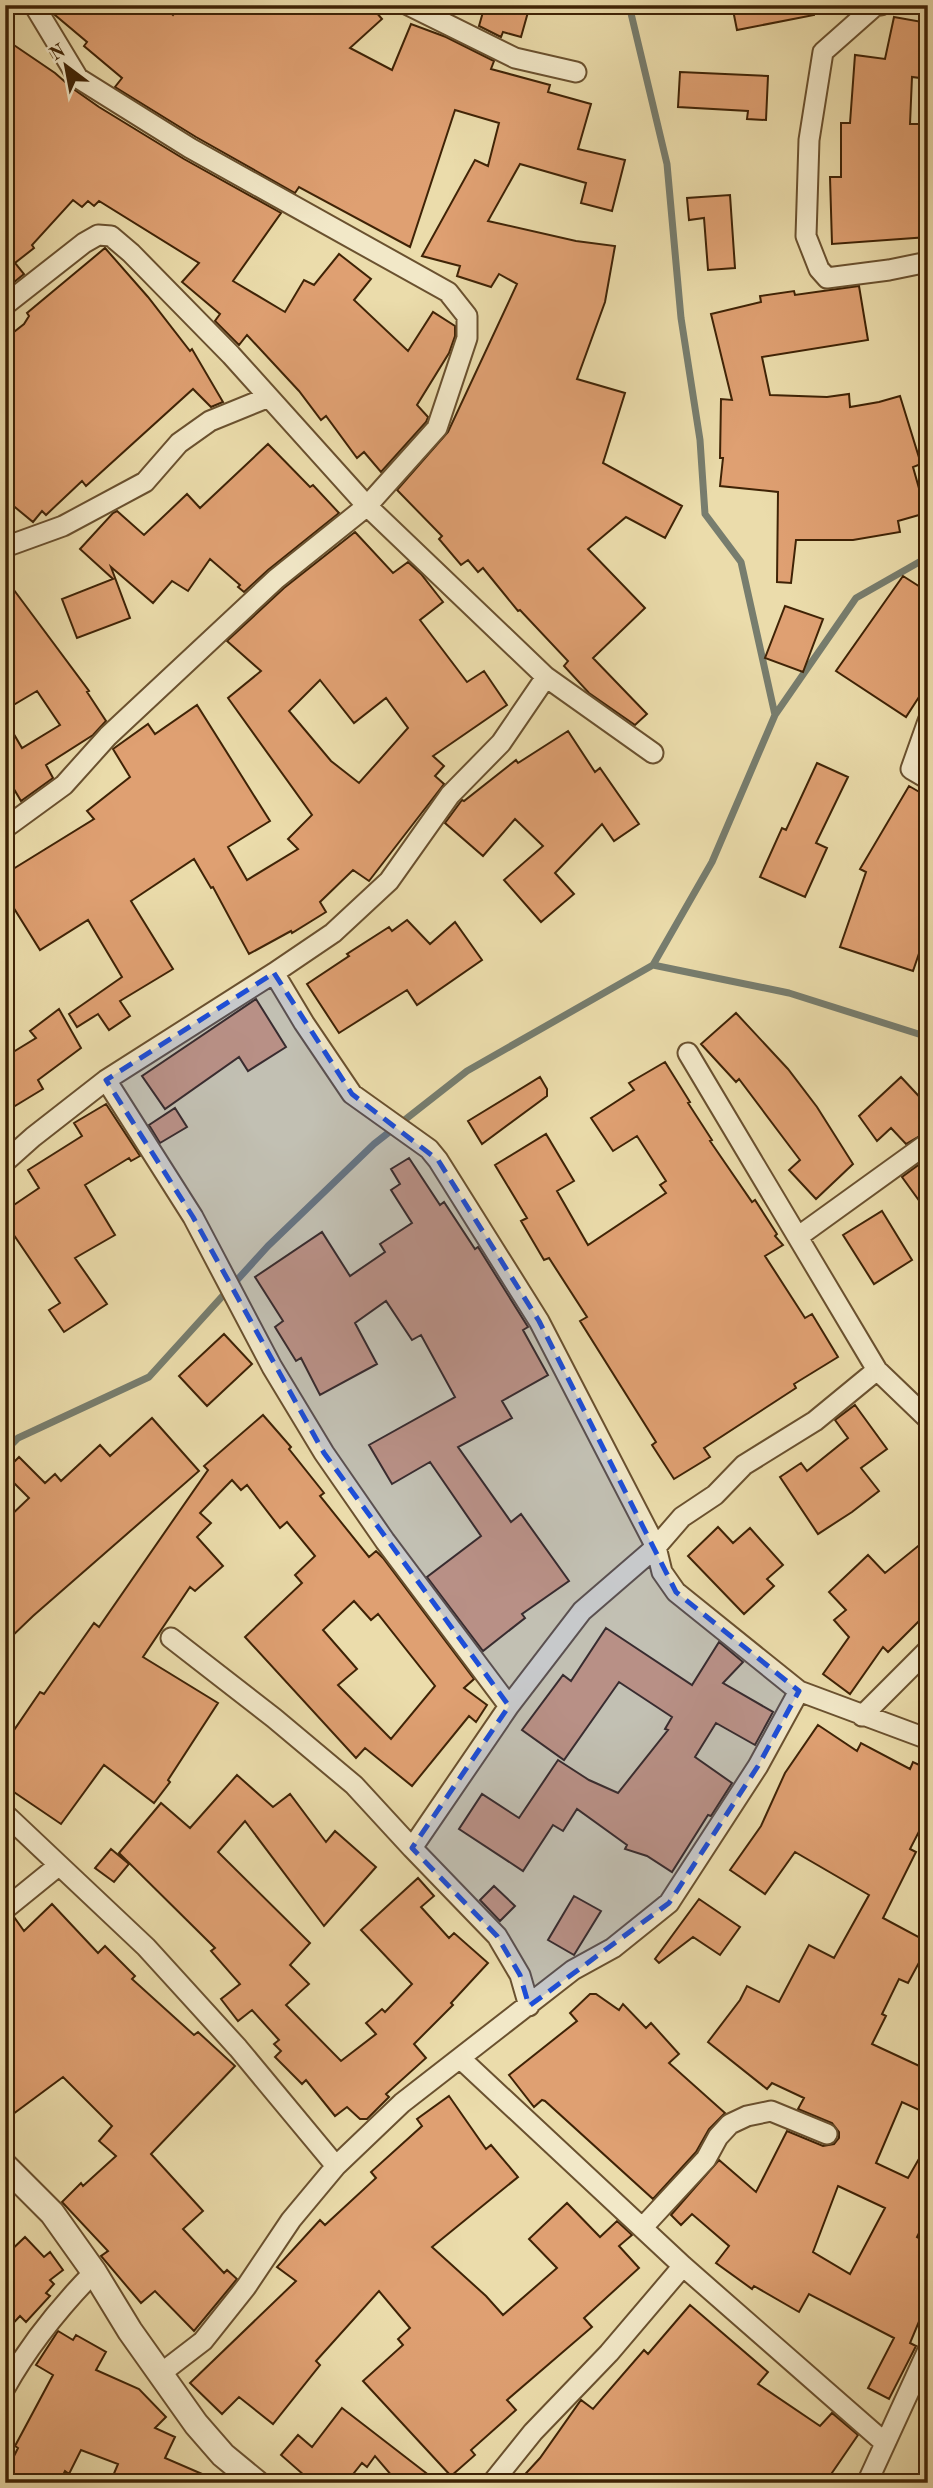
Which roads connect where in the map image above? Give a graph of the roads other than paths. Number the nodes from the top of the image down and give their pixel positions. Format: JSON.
{"nodes":[{"id":1,"x":34,"y":5,"type":"edge"},
{"id":2,"x":408,"y":5,"type":"edge"},
{"id":3,"x":881,"y":5,"type":"edge"},
{"id":4,"x":576,"y":72,"type":"dead end"},
{"id":5,"x":928,"y":261,"type":"edge"},
{"id":6,"x":5,"y":305,"type":"edge"},
{"id":7,"x":269,"y":397,"type":"junction"},
{"id":8,"x":368,"y":506,"type":"junction"},
{"id":9,"x":5,"y":547,"type":"edge"},
{"id":10,"x":546,"y":677,"type":"junction"},
{"id":11,"x":928,"y":721,"type":"edge"},
{"id":12,"x":653,"y":753,"type":"dead end"},
{"id":13,"x":928,"y":779,"type":"edge"},
{"id":14,"x":5,"y":828,"type":"edge"},
{"id":15,"x":274,"y":973,"type":"junction"},
{"id":16,"x":688,"y":1053,"type":"dead end"},
{"id":17,"x":106,"y":1080,"type":"junction"},
{"id":18,"x":928,"y":1143,"type":"edge"},
{"id":19,"x":5,"y":1162,"type":"edge"},
{"id":20,"x":799,"y":1236,"type":"junction"},
{"id":21,"x":877,"y":1370,"type":"junction"},
{"id":22,"x":928,"y":1419,"type":"edge"},
{"id":23,"x":656,"y":1547,"type":"junction"},
{"id":24,"x":171,"y":1638,"type":"dead end"},
{"id":25,"x":928,"y":1650,"type":"edge"},
{"id":26,"x":799,"y":1691,"type":"junction"},
{"id":27,"x":509,"y":1706,"type":"junction"},
{"id":28,"x":862,"y":1716,"type":"junction"},
{"id":29,"x":928,"y":1739,"type":"edge"},
{"id":30,"x":5,"y":1814,"type":"edge"},
{"id":31,"x":412,"y":1848,"type":"junction"},
{"id":32,"x":58,"y":1866,"type":"junction"},
{"id":33,"x":5,"y":1909,"type":"edge"},
{"id":34,"x":528,"y":2006,"type":"junction"},
{"id":35,"x":461,"y":2059,"type":"junction"},
{"id":36,"x":827,"y":2134,"type":"dead end"},
{"id":37,"x":5,"y":2166,"type":"edge"},
{"id":38,"x":336,"y":2166,"type":"junction"},
{"id":39,"x":643,"y":2227,"type":"junction"},
{"id":40,"x":683,"y":2266,"type":"junction"},
{"id":41,"x":93,"y":2272,"type":"junction"},
{"id":42,"x":928,"y":2350,"type":"edge"},
{"id":43,"x":160,"y":2374,"type":"junction"},
{"id":44,"x":5,"y":2388,"type":"edge"},
{"id":45,"x":885,"y":2444,"type":"junction"},
{"id":46,"x":253,"y":2481,"type":"edge"},
{"id":47,"x":492,"y":2483,"type":"edge"},
{"id":48,"x":867,"y":2483,"type":"edge"}],
"edges":[{"from":1,"to":8,"type":"street"},
{"from":2,"to":4,"type":"street"},
{"from":3,"to":5,"type":"street"},
{"from":6,"to":7,"type":"street"},
{"from":7,"to":8,"type":"street"},
{"from":7,"to":9,"type":"street"},
{"from":8,"to":10,"type":"street"},
{"from":8,"to":14,"type":"street"},
{"from":10,"to":12,"type":"street"},
{"from":10,"to":15,"type":"street"},
{"from":11,"to":13,"type":"street"},
{"from":15,"to":17,"type":"street"},
{"from":15,"to":23,"type":"street"},
{"from":16,"to":20,"type":"street"},
{"from":17,"to":19,"type":"street"},
{"from":17,"to":27,"type":"street"},
{"from":18,"to":20,"type":"street"},
{"from":20,"to":21,"type":"street"},
{"from":21,"to":22,"type":"street"},
{"from":21,"to":23,"type":"street"},
{"from":23,"to":26,"type":"street"},
{"from":23,"to":27,"type":"street"},
{"from":24,"to":31,"type":"street"},
{"from":25,"to":28,"type":"street"},
{"from":26,"to":28,"type":"street"},
{"from":26,"to":34,"type":"street"},
{"from":27,"to":31,"type":"street"},
{"from":28,"to":29,"type":"street"},
{"from":30,"to":32,"type":"street"},
{"from":31,"to":34,"type":"street"},
{"from":32,"to":33,"type":"street"},
{"from":32,"to":38,"type":"street"},
{"from":34,"to":35,"type":"street"},
{"from":35,"to":38,"type":"street"},
{"from":35,"to":39,"type":"street"},
{"from":36,"to":39,"type":"street"},
{"from":37,"to":41,"type":"street"},
{"from":38,"to":43,"type":"street"},
{"from":39,"to":40,"type":"street"},
{"from":40,"to":45,"type":"street"},
{"from":40,"to":47,"type":"street"},
{"from":41,"to":43,"type":"street"},
{"from":41,"to":44,"type":"street"},
{"from":42,"to":45,"type":"street"},
{"from":43,"to":46,"type":"street"},
{"from":45,"to":48,"type":"street"}]}
